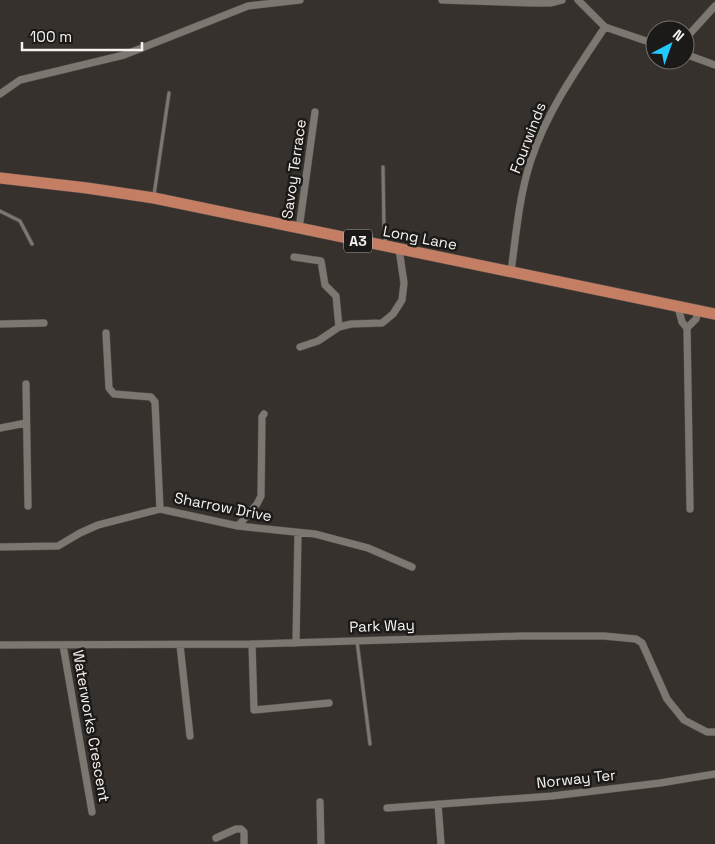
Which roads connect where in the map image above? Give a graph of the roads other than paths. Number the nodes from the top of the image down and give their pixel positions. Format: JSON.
{"nodes":[{"id":1,"x":300,"y":0,"type":"edge"},
{"id":2,"x":442,"y":0,"type":"edge"},
{"id":3,"x":562,"y":0,"type":"edge"},
{"id":4,"x":578,"y":0,"type":"edge"},
{"id":5,"x":511,"y":1,"type":"edge"},
{"id":6,"x":715,"y":6,"type":"edge"},
{"id":7,"x":605,"y":27,"type":"junction"},
{"id":8,"x":695,"y":28,"type":"edge"},
{"id":9,"x":645,"y":41,"type":"edge"},
{"id":10,"x":695,"y":58,"type":"edge"},
{"id":11,"x":715,"y":65,"type":"edge"},
{"id":12,"x":169,"y":93,"type":"dead end"},
{"id":13,"x":0,"y":94,"type":"edge"},
{"id":14,"x":315,"y":112,"type":"dead end"},
{"id":15,"x":383,"y":167,"type":"dead end"},
{"id":16,"x":0,"y":178,"type":"edge"},
{"id":17,"x":154,"y":198,"type":"junction"},
{"id":18,"x":0,"y":211,"type":"edge"},
{"id":19,"x":299,"y":229,"type":"junction"},
{"id":20,"x":32,"y":244,"type":"dead end"},
{"id":21,"x":387,"y":247,"type":"junction"},
{"id":22,"x":399,"y":249,"type":"junction"},
{"id":23,"x":294,"y":257,"type":"dead end"},
{"id":24,"x":511,"y":272,"type":"junction"},
{"id":25,"x":678,"y":307,"type":"junction"},
{"id":26,"x":698,"y":311,"type":"junction"},
{"id":27,"x":715,"y":314,"type":"edge"},
{"id":28,"x":44,"y":323,"type":"dead end"},
{"id":29,"x":0,"y":324,"type":"edge"},
{"id":30,"x":339,"y":327,"type":"junction"},
{"id":31,"x":686,"y":328,"type":"junction"},
{"id":32,"x":106,"y":333,"type":"dead end"},
{"id":33,"x":300,"y":347,"type":"dead end"},
{"id":34,"x":26,"y":384,"type":"dead end"},
{"id":35,"x":264,"y":414,"type":"dead end"},
{"id":36,"x":26,"y":423,"type":"junction"},
{"id":37,"x":0,"y":428,"type":"edge"},
{"id":38,"x":28,"y":506,"type":"dead end"},
{"id":39,"x":160,"y":509,"type":"junction"},
{"id":40,"x":690,"y":509,"type":"dead end"},
{"id":41,"x":238,"y":526,"type":"junction"},
{"id":42,"x":298,"y":532,"type":"junction"},
{"id":43,"x":0,"y":547,"type":"edge"},
{"id":44,"x":412,"y":567,"type":"dead end"},
{"id":45,"x":357,"y":640,"type":"junction"},
{"id":46,"x":296,"y":643,"type":"junction"},
{"id":47,"x":252,"y":644,"type":"junction"},
{"id":48,"x":0,"y":645,"type":"edge"},
{"id":49,"x":63,"y":645,"type":"junction"},
{"id":50,"x":180,"y":645,"type":"junction"},
{"id":51,"x":329,"y":703,"type":"dead end"},
{"id":52,"x":715,"y":732,"type":"edge"},
{"id":53,"x":190,"y":736,"type":"dead end"},
{"id":54,"x":370,"y":744,"type":"dead end"},
{"id":55,"x":715,"y":774,"type":"edge"},
{"id":56,"x":320,"y":802,"type":"dead end"},
{"id":57,"x":438,"y":804,"type":"junction"},
{"id":58,"x":387,"y":808,"type":"dead end"},
{"id":59,"x":92,"y":812,"type":"dead end"},
{"id":60,"x":216,"y":838,"type":"dead end"},
{"id":61,"x":244,"y":844,"type":"edge"},
{"id":62,"x":321,"y":844,"type":"edge"},
{"id":63,"x":441,"y":844,"type":"edge"}],
"edges":[{"from":1,"to":13,"type":"street"},
{"from":2,"to":5,"type":"street"},
{"from":3,"to":5,"type":"street"},
{"from":4,"to":7,"type":"street"},
{"from":6,"to":8,"type":"street"},
{"from":7,"to":9,"type":"street"},
{"from":7,"to":24,"type":"street","name":"Fourwinds"},
{"from":10,"to":11,"type":"street"},
{"from":12,"to":17,"type":"lane"},
{"from":14,"to":19,"type":"street","name":"Savoy Terrace"},
{"from":15,"to":21,"type":"lane"},
{"from":16,"to":17,"type":"main road","name":"Long Lane","number":"A3"},
{"from":17,"to":19,"type":"main road","name":"Long Lane","number":"A3"},
{"from":18,"to":20,"type":"lane"},
{"from":19,"to":21,"type":"main road","name":"Long Lane","number":"A3"},
{"from":21,"to":22,"type":"main road","name":"Long Lane","number":"A3"},
{"from":22,"to":24,"type":"main road","name":"Long Lane","number":"A3"},
{"from":22,"to":30,"type":"street"},
{"from":23,"to":30,"type":"street"},
{"from":24,"to":25,"type":"main road","name":"Long Lane","number":"A3"},
{"from":25,"to":26,"type":"main road","name":"Long Lane","number":"A3"},
{"from":25,"to":31,"type":"street"},
{"from":26,"to":27,"type":"main road","name":"Long Lane","number":"A3"},
{"from":26,"to":31,"type":"street"},
{"from":28,"to":29,"type":"street"},
{"from":30,"to":33,"type":"street"},
{"from":31,"to":40,"type":"street"},
{"from":32,"to":39,"type":"street"},
{"from":34,"to":36,"type":"street"},
{"from":35,"to":41,"type":"street"},
{"from":36,"to":37,"type":"street"},
{"from":36,"to":38,"type":"street"},
{"from":39,"to":41,"type":"street","name":"Sharrow Drive"},
{"from":39,"to":43,"type":"street","name":"Sharrow Drive"},
{"from":41,"to":42,"type":"street","name":"Sharrow Drive"},
{"from":42,"to":44,"type":"street","name":"Sharrow Drive"},
{"from":42,"to":46,"type":"street"},
{"from":45,"to":46,"type":"street","name":"Park Way"},
{"from":45,"to":52,"type":"street","name":"Park Way"},
{"from":45,"to":54,"type":"lane"},
{"from":46,"to":47,"type":"street","name":"Park Way"},
{"from":47,"to":50,"type":"street","name":"Park Way"},
{"from":47,"to":51,"type":"street"},
{"from":48,"to":49,"type":"street","name":"Park Way"},
{"from":49,"to":50,"type":"street","name":"Park Way"},
{"from":49,"to":59,"type":"street","name":"Waterworks Crescent"},
{"from":50,"to":53,"type":"street"},
{"from":55,"to":57,"type":"street","name":"Norway Ter"},
{"from":56,"to":62,"type":"street"},
{"from":57,"to":58,"type":"street","name":"Norway Ter"},
{"from":57,"to":63,"type":"street"},
{"from":60,"to":61,"type":"street"}]}
